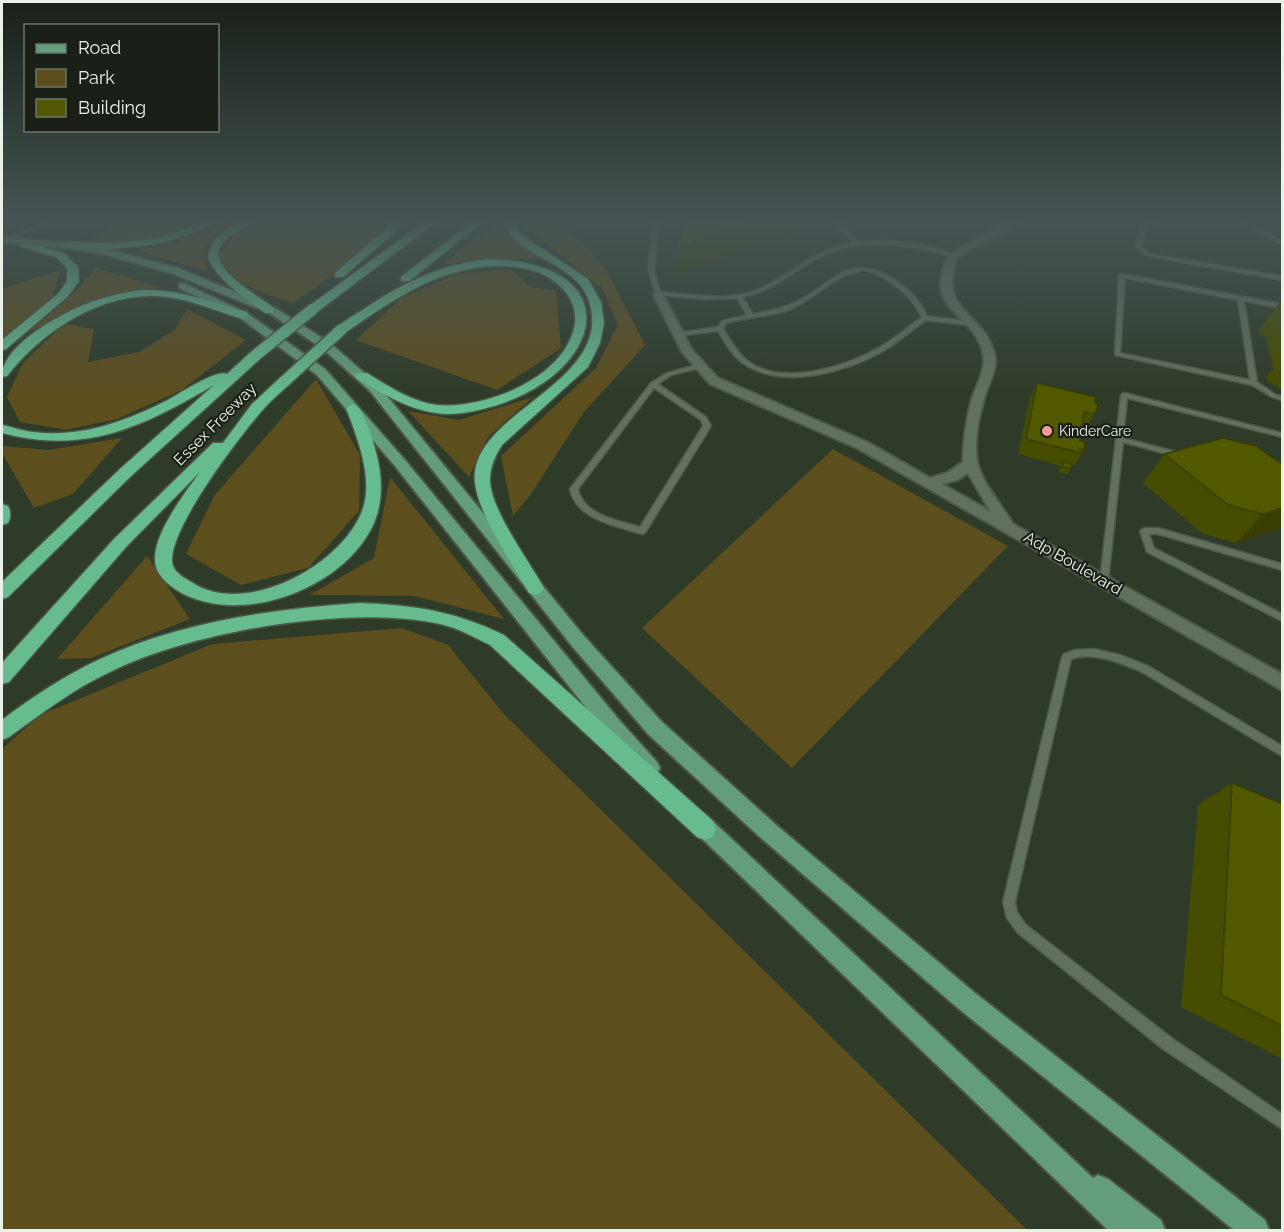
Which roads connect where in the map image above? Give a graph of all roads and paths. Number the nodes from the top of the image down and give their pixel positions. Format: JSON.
{"nodes":[{"id":1,"x":73,"y":280,"type":"edge"},
{"id":2,"x":195,"y":280,"type":"edge"},
{"id":3,"x":229,"y":280,"type":"edge"},
{"id":4,"x":337,"y":280,"type":"edge"},
{"id":5,"x":347,"y":280,"type":"edge"},
{"id":6,"x":404,"y":280,"type":"edge"},
{"id":7,"x":421,"y":280,"type":"edge"},
{"id":8,"x":558,"y":280,"type":"edge"},
{"id":9,"x":583,"y":280,"type":"edge"},
{"id":10,"x":655,"y":280,"type":"edge"},
{"id":11,"x":777,"y":280,"type":"edge"},
{"id":12,"x":833,"y":280,"type":"edge"},
{"id":13,"x":892,"y":280,"type":"edge"},
{"id":14,"x":945,"y":280,"type":"edge"},
{"id":15,"x":1122,"y":280,"type":"edge"},
{"id":16,"x":1146,"y":280,"type":"edge"},
{"id":17,"x":174,"y":283,"type":"dead end"},
{"id":18,"x":658,"y":294,"type":"junction"},
{"id":19,"x":738,"y":296,"type":"junction"},
{"id":20,"x":1241,"y":298,"type":"junction"},
{"id":21,"x":1282,"y":306,"type":"edge"},
{"id":22,"x":309,"y":307,"type":"junction"},
{"id":23,"x":269,"y":310,"type":"junction"},
{"id":24,"x":243,"y":315,"type":"junction"},
{"id":25,"x":751,"y":316,"type":"junction"},
{"id":26,"x":926,"y":318,"type":"junction"},
{"id":27,"x":967,"y":323,"type":"junction"},
{"id":28,"x":342,"y":329,"type":"junction"},
{"id":29,"x":720,"y":329,"type":"junction"},
{"id":30,"x":677,"y":335,"type":"junction"},
{"id":31,"x":2,"y":346,"type":"edge"},
{"id":32,"x":256,"y":355,"type":"junction"},
{"id":33,"x":697,"y":367,"type":"junction"},
{"id":34,"x":2,"y":373,"type":"edge"},
{"id":35,"x":362,"y":376,"type":"junction"},
{"id":36,"x":1254,"y":383,"type":"junction"},
{"id":37,"x":653,"y":384,"type":"junction"},
{"id":38,"x":1282,"y":398,"type":"edge"},
{"id":39,"x":264,"y":400,"type":"junction"},
{"id":40,"x":353,"y":408,"type":"junction"},
{"id":41,"x":2,"y":429,"type":"edge"},
{"id":42,"x":1282,"y":435,"type":"edge"},
{"id":43,"x":1120,"y":439,"type":"junction"},
{"id":44,"x":1185,"y":457,"type":"edge"},
{"id":45,"x":970,"y":464,"type":"junction"},
{"id":46,"x":927,"y":483,"type":"junction"},
{"id":47,"x":2,"y":510,"type":"edge"},
{"id":48,"x":2,"y":519,"type":"edge"},
{"id":49,"x":1007,"y":526,"type":"junction"},
{"id":50,"x":1282,"y":567,"type":"edge"},
{"id":51,"x":1104,"y":581,"type":"junction"},
{"id":52,"x":535,"y":588,"type":"junction"},
{"id":53,"x":2,"y":592,"type":"edge"},
{"id":54,"x":1282,"y":618,"type":"edge"},
{"id":55,"x":2,"y":675,"type":"edge"},
{"id":56,"x":1282,"y":683,"type":"edge"},
{"id":57,"x":2,"y":731,"type":"edge"},
{"id":58,"x":1282,"y":752,"type":"edge"},
{"id":59,"x":705,"y":829,"type":"junction"},
{"id":60,"x":1282,"y":1122,"type":"edge"},
{"id":61,"x":1019,"y":1127,"type":"junction"},
{"id":62,"x":1128,"y":1230,"type":"edge"},
{"id":63,"x":1150,"y":1230,"type":"edge"},
{"id":64,"x":1255,"y":1230,"type":"edge"}],
"edges":[{"from":1,"to":31,"type":"highway"},
{"from":2,"to":23,"type":"main road"},
{"from":3,"to":23,"type":"highway"},
{"from":4,"to":22,"type":"highway"},
{"from":5,"to":22,"type":"highway","name":"Essex Freeway"},
{"from":6,"to":28,"type":"highway","name":"Essex Freeway"},
{"from":7,"to":28,"type":"highway"},
{"from":8,"to":35,"type":"highway"},
{"from":9,"to":52,"type":"highway"},
{"from":10,"to":18,"type":"lane"},
{"from":11,"to":19,"type":"lane"},
{"from":12,"to":25,"type":"lane"},
{"from":13,"to":26,"type":"lane"},
{"from":14,"to":27,"type":"street"},
{"from":15,"to":36,"type":"lane"},
{"from":16,"to":20,"type":"lane"},
{"from":17,"to":24,"type":"main road"},
{"from":18,"to":19,"type":"lane"},
{"from":18,"to":30,"type":"street","name":"Adp Boulevard"},
{"from":19,"to":25,"type":"lane"},
{"from":20,"to":21,"type":"lane"},
{"from":20,"to":36,"type":"lane"},
{"from":22,"to":32,"type":"highway","name":"Essex Freeway","bridge":true},
{"from":23,"to":35,"type":"main road"},
{"from":24,"to":34,"type":"highway"},
{"from":24,"to":40,"type":"main road"},
{"from":25,"to":29,"type":"lane"},
{"from":26,"to":27,"type":"lane"},
{"from":26,"to":29,"type":"lane"},
{"from":27,"to":45,"type":"street"},
{"from":28,"to":39,"type":"highway","name":"Essex Freeway","bridge":true},
{"from":29,"to":30,"type":"lane"},
{"from":30,"to":33,"type":"street","name":"Adp Boulevard"},
{"from":32,"to":41,"type":"highway"},
{"from":32,"to":53,"type":"highway","name":"Essex Freeway"},
{"from":33,"to":37,"type":"lane"},
{"from":33,"to":46,"type":"street","name":"Adp Boulevard"},
{"from":35,"to":52,"type":"main road"},
{"from":36,"to":38,"type":"lane"},
{"from":37,"to":37,"type":"lane"},
{"from":39,"to":40,"type":"highway"},
{"from":39,"to":55,"type":"highway","name":"Essex Freeway"},
{"from":40,"to":59,"type":"main road"},
{"from":42,"to":43,"type":"lane"},
{"from":43,"to":44,"type":"lane"},
{"from":43,"to":51,"type":"lane"},
{"from":45,"to":46,"type":"street"},
{"from":45,"to":49,"type":"street"},
{"from":46,"to":49,"type":"street","name":"Adp Boulevard"},
{"from":47,"to":48,"type":"highway"},
{"from":49,"to":51,"type":"street","name":"Adp Boulevard"},
{"from":50,"to":54,"type":"lane"},
{"from":51,"to":56,"type":"street","name":"Adp Boulevard"},
{"from":52,"to":64,"type":"main road"},
{"from":57,"to":59,"type":"highway"},
{"from":58,"to":60,"type":"lane"},
{"from":59,"to":61,"type":"main road"},
{"from":61,"to":62,"type":"main road"},
{"from":61,"to":63,"type":"main road"}]}
